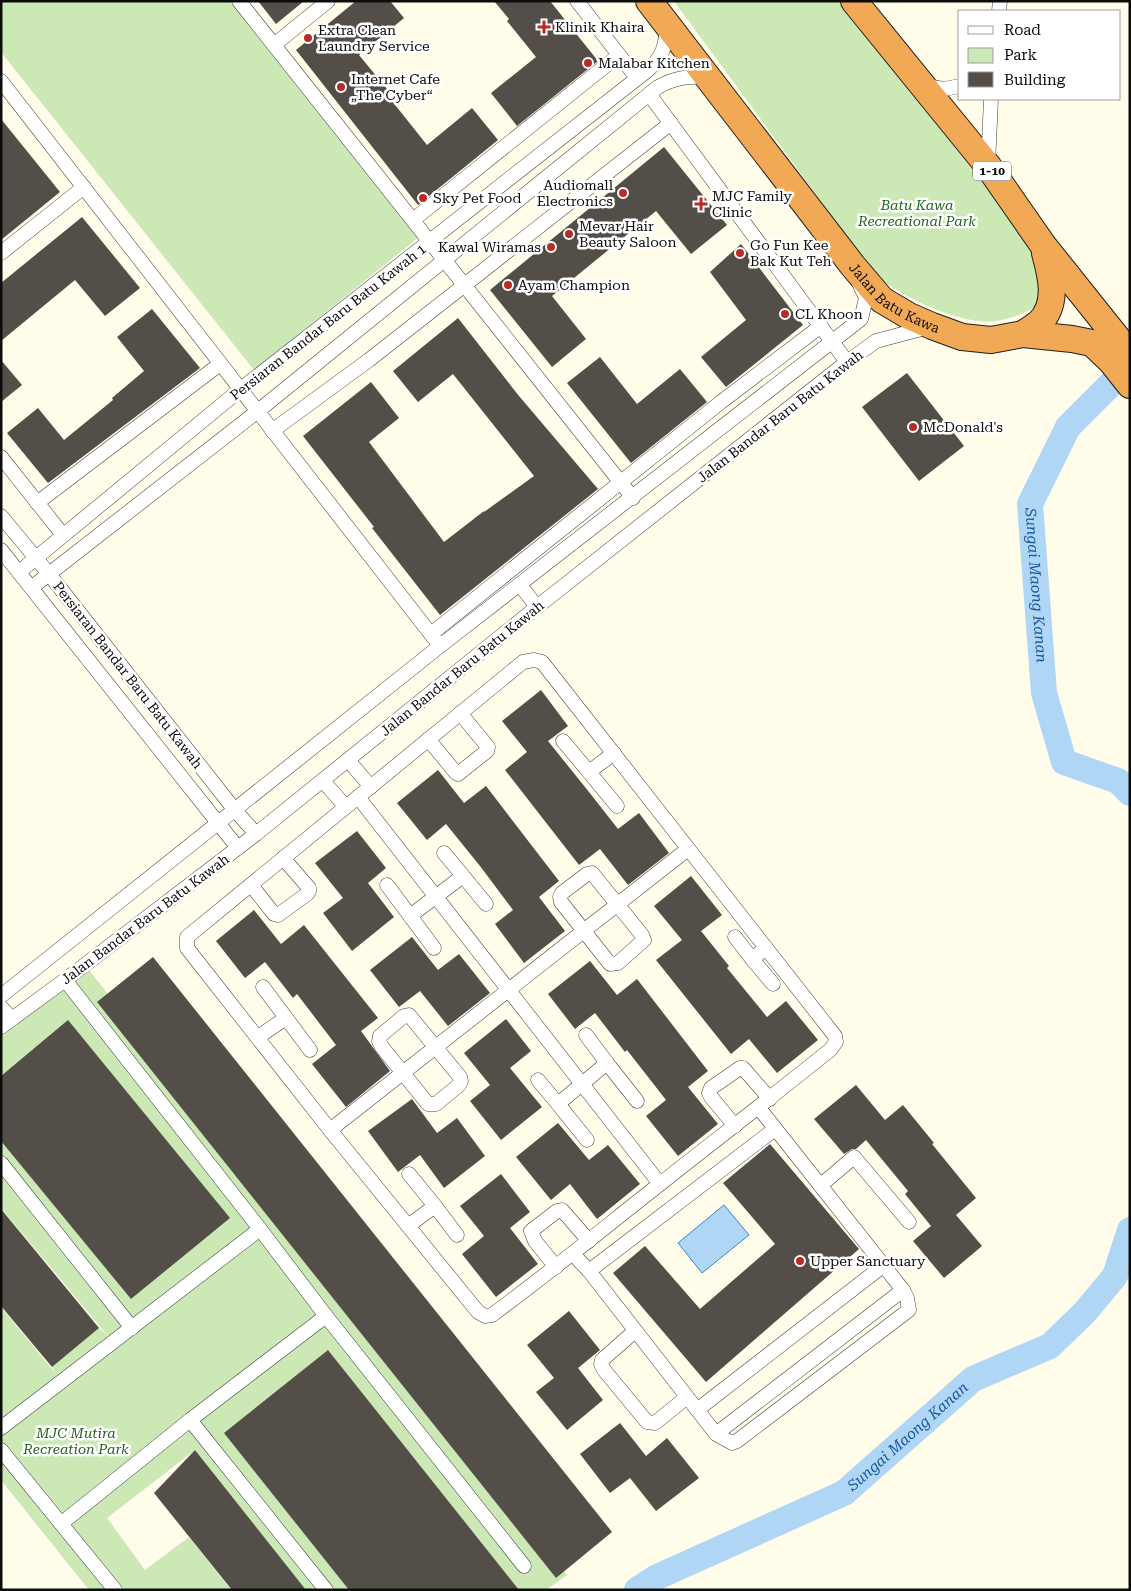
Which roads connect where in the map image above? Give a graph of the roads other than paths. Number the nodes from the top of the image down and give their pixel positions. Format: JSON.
{"nodes":[{"id":1,"x":240,"y":1,"type":"edge"},
{"id":2,"x":328,"y":1,"type":"edge"},
{"id":3,"x":577,"y":1,"type":"edge"},
{"id":4,"x":649,"y":1,"type":"edge"},
{"id":5,"x":854,"y":1,"type":"edge"},
{"id":6,"x":667,"y":25,"type":"junction"},
{"id":7,"x":274,"y":45,"type":"junction"},
{"id":8,"x":619,"y":55,"type":"junction"},
{"id":9,"x":706,"y":77,"type":"junction"},
{"id":10,"x":637,"y":78,"type":"junction"},
{"id":11,"x":1,"y":81,"type":"edge"},
{"id":12,"x":922,"y":86,"type":"junction"},
{"id":13,"x":958,"y":86,"type":"edge"},
{"id":14,"x":649,"y":94,"type":"junction"},
{"id":15,"x":991,"y":100,"type":"edge"},
{"id":16,"x":671,"y":122,"type":"junction"},
{"id":17,"x":988,"y":166,"type":"junction"},
{"id":18,"x":84,"y":187,"type":"junction"},
{"id":19,"x":413,"y":220,"type":"junction"},
{"id":20,"x":430,"y":242,"type":"junction"},
{"id":21,"x":1043,"y":245,"type":"junction"},
{"id":22,"x":1,"y":253,"type":"edge"},
{"id":23,"x":444,"y":259,"type":"junction"},
{"id":24,"x":852,"y":266,"type":"junction"},
{"id":25,"x":465,"y":285,"type":"junction"},
{"id":26,"x":821,"y":326,"type":"junction"},
{"id":27,"x":932,"y":326,"type":"junction"},
{"id":28,"x":1023,"y":334,"type":"junction"},
{"id":29,"x":833,"y":341,"type":"junction"},
{"id":30,"x":1121,"y":353,"type":"edge"},
{"id":31,"x":847,"y":362,"type":"junction"},
{"id":32,"x":220,"y":364,"type":"junction"},
{"id":33,"x":1130,"y":385,"type":"edge"},
{"id":34,"x":241,"y":389,"type":"junction"},
{"id":35,"x":258,"y":411,"type":"junction"},
{"id":36,"x":272,"y":431,"type":"junction"},
{"id":37,"x":1,"y":457,"type":"edge"},
{"id":38,"x":621,"y":482,"type":"junction"},
{"id":39,"x":633,"y":498,"type":"junction"},
{"id":40,"x":37,"y":503,"type":"junction"},
{"id":41,"x":1,"y":516,"type":"edge"},
{"id":42,"x":63,"y":535,"type":"junction"},
{"id":43,"x":1,"y":550,"type":"edge"},
{"id":44,"x":36,"y":558,"type":"junction"},
{"id":45,"x":19,"y":572,"type":"junction"},
{"id":46,"x":49,"y":574,"type":"junction"},
{"id":47,"x":520,"y":585,"type":"junction"},
{"id":48,"x":31,"y":588,"type":"junction"},
{"id":49,"x":537,"y":607,"type":"junction"},
{"id":50,"x":431,"y":634,"type":"junction"},
{"id":51,"x":440,"y":646,"type":"junction"},
{"id":52,"x":460,"y":713,"type":"junction"},
{"id":53,"x":428,"y":739,"type":"junction"},
{"id":54,"x":563,"y":741,"type":"dead end"},
{"id":55,"x":614,"y":754,"type":"junction"},
{"id":56,"x":348,"y":760,"type":"junction"},
{"id":57,"x":589,"y":772,"type":"junction"},
{"id":58,"x":323,"y":781,"type":"junction"},
{"id":59,"x":371,"y":787,"type":"junction"},
{"id":60,"x":358,"y":797,"type":"junction"},
{"id":61,"x":617,"y":806,"type":"dead end"},
{"id":62,"x":346,"y":807,"type":"junction"},
{"id":63,"x":234,"y":810,"type":"junction"},
{"id":64,"x":216,"y":823,"type":"junction"},
{"id":65,"x":256,"y":834,"type":"junction"},
{"id":66,"x":238,"y":848,"type":"junction"},
{"id":67,"x":688,"y":849,"type":"junction"},
{"id":68,"x":444,"y":853,"type":"dead end"},
{"id":69,"x":283,"y":858,"type":"junction"},
{"id":70,"x":463,"y":876,"type":"junction"},
{"id":71,"x":251,"y":885,"type":"junction"},
{"id":72,"x":387,"y":885,"type":"dead end"},
{"id":73,"x":436,"y":896,"type":"junction"},
{"id":74,"x":486,"y":904,"type":"dead end"},
{"id":75,"x":618,"y":904,"type":"junction"},
{"id":76,"x":410,"y":916,"type":"junction"},
{"id":77,"x":584,"y":930,"type":"junction"},
{"id":78,"x":735,"y":937,"type":"dead end"},
{"id":79,"x":434,"y":948,"type":"dead end"},
{"id":80,"x":766,"y":948,"type":"junction"},
{"id":81,"x":752,"y":959,"type":"junction"},
{"id":82,"x":66,"y":980,"type":"junction"},
{"id":83,"x":772,"y":984,"type":"dead end"},
{"id":84,"x":263,"y":987,"type":"dead end"},
{"id":85,"x":509,"y":989,"type":"junction"},
{"id":86,"x":1,"y":996,"type":"edge"},
{"id":87,"x":1,"y":1006,"type":"edge"},
{"id":88,"x":286,"y":1018,"type":"junction"},
{"id":89,"x":7,"y":1023,"type":"edge"},
{"id":90,"x":586,"y":1035,"type":"dead end"},
{"id":91,"x":258,"y":1037,"type":"junction"},
{"id":92,"x":436,"y":1047,"type":"junction"},
{"id":93,"x":310,"y":1050,"type":"dead end"},
{"id":94,"x":607,"y":1063,"type":"junction"},
{"id":95,"x":403,"y":1073,"type":"junction"},
{"id":96,"x":538,"y":1080,"type":"dead end"},
{"id":97,"x":582,"y":1083,"type":"junction"},
{"id":98,"x":637,"y":1101,"type":"dead end"},
{"id":99,"x":764,"y":1103,"type":"junction"},
{"id":100,"x":558,"y":1104,"type":"junction"},
{"id":101,"x":735,"y":1126,"type":"junction"},
{"id":102,"x":775,"y":1129,"type":"junction"},
{"id":103,"x":330,"y":1130,"type":"junction"},
{"id":104,"x":587,"y":1140,"type":"dead end"},
{"id":105,"x":1,"y":1163,"type":"edge"},
{"id":106,"x":409,"y":1174,"type":"dead end"},
{"id":107,"x":660,"y":1184,"type":"junction"},
{"id":108,"x":821,"y":1185,"type":"junction"},
{"id":109,"x":435,"y":1206,"type":"junction"},
{"id":110,"x":909,"y":1222,"type":"dead end"},
{"id":111,"x":408,"y":1226,"type":"junction"},
{"id":112,"x":260,"y":1229,"type":"junction"},
{"id":113,"x":457,"y":1236,"type":"dead end"},
{"id":114,"x":589,"y":1240,"type":"junction"},
{"id":115,"x":573,"y":1254,"type":"junction"},
{"id":116,"x":884,"y":1265,"type":"junction"},
{"id":117,"x":556,"y":1267,"type":"junction"},
{"id":118,"x":589,"y":1271,"type":"junction"},
{"id":119,"x":903,"y":1290,"type":"junction"},
{"id":120,"x":326,"y":1316,"type":"junction"},
{"id":121,"x":132,"y":1328,"type":"junction"},
{"id":122,"x":635,"y":1331,"type":"junction"},
{"id":123,"x":687,"y":1397,"type":"junction"},
{"id":124,"x":697,"y":1410,"type":"junction"},
{"id":125,"x":190,"y":1420,"type":"junction"},
{"id":126,"x":1,"y":1428,"type":"edge"},
{"id":127,"x":716,"y":1434,"type":"junction"},
{"id":128,"x":1,"y":1450,"type":"edge"},
{"id":129,"x":62,"y":1524,"type":"junction"},
{"id":130,"x":524,"y":1566,"type":"dead end"},
{"id":131,"x":115,"y":1590,"type":"edge"},
{"id":132,"x":326,"y":1590,"type":"edge"}],
"edges":[{"from":1,"to":7,"type":"street"},
{"from":2,"to":7,"type":"street"},
{"from":3,"to":8,"type":"street"},
{"from":4,"to":6,"type":"highway","name":"Jalan Batu Kawa","number":"1-10"},
{"from":5,"to":12,"type":"highway","name":"Jalan Batu Kawa","number":"1-10"},
{"from":6,"to":9,"type":"highway","name":"Jalan Batu Kawa","number":"1-10"},
{"from":6,"to":10,"type":"street","name":"Persiaran Bandar Baru Batu Kawah 1"},
{"from":7,"to":19,"type":"street"},
{"from":8,"to":10,"type":"street"},
{"from":8,"to":19,"type":"street"},
{"from":9,"to":14,"type":"street","name":"Persiaran Bandar Baru Batu Kawah 1"},
{"from":9,"to":24,"type":"highway","name":"Jalan Batu Kawa","number":"1-10"},
{"from":10,"to":20,"type":"street","name":"Persiaran Bandar Baru Batu Kawah 1"},
{"from":11,"to":18,"type":"street"},
{"from":12,"to":13,"type":"street"},
{"from":12,"to":17,"type":"highway","name":"Jalan Batu Kawa","number":"1-10"},
{"from":14,"to":16,"type":"street"},
{"from":14,"to":23,"type":"street","name":"Persiaran Bandar Baru Batu Kawah 1"},
{"from":15,"to":17,"type":"street"},
{"from":16,"to":25,"type":"street"},
{"from":16,"to":26,"type":"street"},
{"from":17,"to":21,"type":"highway","name":"Jalan Batu Kawa","number":"1-10"},
{"from":18,"to":22,"type":"street"},
{"from":18,"to":32,"type":"street"},
{"from":19,"to":20,"type":"street"},
{"from":20,"to":23,"type":"street"},
{"from":20,"to":34,"type":"street","name":"Persiaran Bandar Baru Batu Kawah 1"},
{"from":21,"to":28,"type":"highway"},
{"from":21,"to":30,"type":"highway","name":"Jalan Batu Kawa","number":"1-10"},
{"from":23,"to":25,"type":"street"},
{"from":23,"to":35,"type":"street","name":"Persiaran Bandar Baru Batu Kawah 1"},
{"from":24,"to":27,"type":"highway","name":"Jalan Batu Kawa","number":"1-10"},
{"from":24,"to":29,"type":"street","name":"Jalan Bandar Baru Batu Kawah"},
{"from":25,"to":36,"type":"street"},
{"from":25,"to":38,"type":"street"},
{"from":26,"to":29,"type":"street"},
{"from":26,"to":38,"type":"street"},
{"from":27,"to":28,"type":"highway","name":"Jalan Batu Kawa","number":"1-10"},
{"from":27,"to":31,"type":"street","name":"Jalan Bandar Baru Batu Kawah"},
{"from":28,"to":30,"type":"highway","name":"Jalan Batu Kawa","number":"1-10"},
{"from":29,"to":31,"type":"street"},
{"from":29,"to":39,"type":"street","name":"Jalan Bandar Baru Batu Kawah"},
{"from":30,"to":33,"type":"highway","name":"Jalan Batu Kawa","number":"1-10"},
{"from":31,"to":49,"type":"street","name":"Jalan Bandar Baru Batu Kawah"},
{"from":32,"to":34,"type":"street"},
{"from":32,"to":40,"type":"street"},
{"from":34,"to":35,"type":"street"},
{"from":34,"to":42,"type":"street","name":"Persiaran Bandar Baru Batu Kawah 1"},
{"from":35,"to":36,"type":"street"},
{"from":35,"to":46,"type":"street","name":"Persiaran Bandar Baru Batu Kawah 1"},
{"from":36,"to":50,"type":"street"},
{"from":37,"to":40,"type":"street"},
{"from":38,"to":39,"type":"street"},
{"from":38,"to":50,"type":"street"},
{"from":39,"to":47,"type":"street","name":"Jalan Bandar Baru Batu Kawah"},
{"from":40,"to":42,"type":"street"},
{"from":41,"to":44,"type":"street","name":"Persiaran Bandar Baru Batu Kawah"},
{"from":42,"to":44,"type":"street","name":"Persiaran Bandar Baru Batu Kawah 1"},
{"from":43,"to":45,"type":"street","name":"Persiaran Bandar Baru Batu Kawah"},
{"from":44,"to":45,"type":"street","name":"Persiaran Bandar Baru Batu Kawah 1"},
{"from":44,"to":46,"type":"street","name":"Persiaran Bandar Baru Batu Kawah"},
{"from":45,"to":48,"type":"street","name":"Persiaran Bandar Baru Batu Kawah"},
{"from":46,"to":48,"type":"street","name":"Persiaran Bandar Baru Batu Kawah 1"},
{"from":46,"to":63,"type":"street","name":"Persiaran Bandar Baru Batu Kawah"},
{"from":47,"to":49,"type":"street"},
{"from":47,"to":51,"type":"street","name":"Jalan Bandar Baru Batu Kawah"},
{"from":48,"to":64,"type":"street","name":"Persiaran Bandar Baru Batu Kawah"},
{"from":49,"to":56,"type":"street","name":"Jalan Bandar Baru Batu Kawah"},
{"from":50,"to":51,"type":"street"},
{"from":51,"to":63,"type":"street","name":"Jalan Bandar Baru Batu Kawah"},
{"from":52,"to":53,"type":"street"},
{"from":52,"to":53,"type":"street"},
{"from":52,"to":55,"type":"street"},
{"from":53,"to":59,"type":"street"},
{"from":54,"to":57,"type":"street"},
{"from":55,"to":57,"type":"street"},
{"from":55,"to":67,"type":"street"},
{"from":56,"to":58,"type":"street","name":"Jalan Bandar Baru Batu Kawah"},
{"from":56,"to":59,"type":"street"},
{"from":57,"to":61,"type":"street"},
{"from":58,"to":62,"type":"street"},
{"from":58,"to":65,"type":"street","name":"Jalan Bandar Baru Batu Kawah"},
{"from":59,"to":60,"type":"street"},
{"from":60,"to":62,"type":"street"},
{"from":60,"to":73,"type":"street"},
{"from":62,"to":69,"type":"street"},
{"from":63,"to":64,"type":"street","name":"Jalan Bandar Baru Batu Kawah"},
{"from":63,"to":65,"type":"street","name":"Persiaran Bandar Baru Batu Kawah"},
{"from":64,"to":66,"type":"street","name":"Persiaran Bandar Baru Batu Kawah"},
{"from":64,"to":86,"type":"street","name":"Jalan Bandar Baru Batu Kawah"},
{"from":65,"to":66,"type":"street","name":"Jalan Bandar Baru Batu Kawah"},
{"from":66,"to":82,"type":"street","name":"Jalan Bandar Baru Batu Kawah"},
{"from":67,"to":75,"type":"street"},
{"from":67,"to":80,"type":"street"},
{"from":68,"to":70,"type":"street"},
{"from":69,"to":71,"type":"street"},
{"from":69,"to":71,"type":"street"},
{"from":70,"to":73,"type":"street"},
{"from":70,"to":74,"type":"street"},
{"from":71,"to":91,"type":"street"},
{"from":72,"to":76,"type":"street"},
{"from":73,"to":76,"type":"street"},
{"from":73,"to":85,"type":"street"},
{"from":75,"to":77,"type":"street"},
{"from":75,"to":77,"type":"street"},
{"from":75,"to":77,"type":"street"},
{"from":76,"to":79,"type":"street"},
{"from":77,"to":85,"type":"street"},
{"from":78,"to":81,"type":"street"},
{"from":80,"to":81,"type":"street"},
{"from":80,"to":99,"type":"street"},
{"from":81,"to":83,"type":"street"},
{"from":82,"to":89,"type":"street","name":"Jalan Bandar Baru Batu Kawah"},
{"from":82,"to":112,"type":"street"},
{"from":84,"to":88,"type":"street"},
{"from":85,"to":92,"type":"street"},
{"from":85,"to":97,"type":"street"},
{"from":87,"to":89,"type":"street"},
{"from":88,"to":91,"type":"street"},
{"from":88,"to":93,"type":"street"},
{"from":90,"to":94,"type":"street"},
{"from":91,"to":103,"type":"street"},
{"from":92,"to":95,"type":"street"},
{"from":92,"to":95,"type":"street"},
{"from":92,"to":95,"type":"street"},
{"from":94,"to":97,"type":"street"},
{"from":94,"to":98,"type":"street"},
{"from":95,"to":103,"type":"street"},
{"from":96,"to":100,"type":"street"},
{"from":97,"to":100,"type":"street"},
{"from":97,"to":107,"type":"street"},
{"from":99,"to":101,"type":"street"},
{"from":99,"to":101,"type":"street"},
{"from":99,"to":102,"type":"street"},
{"from":100,"to":104,"type":"street"},
{"from":101,"to":107,"type":"street"},
{"from":102,"to":108,"type":"street"},
{"from":102,"to":118,"type":"street"},
{"from":103,"to":111,"type":"street"},
{"from":105,"to":121,"type":"street"},
{"from":106,"to":109,"type":"street"},
{"from":107,"to":114,"type":"street"},
{"from":108,"to":110,"type":"street"},
{"from":108,"to":116,"type":"street"},
{"from":109,"to":111,"type":"street"},
{"from":109,"to":113,"type":"street"},
{"from":111,"to":117,"type":"street"},
{"from":112,"to":120,"type":"street"},
{"from":112,"to":121,"type":"street"},
{"from":114,"to":115,"type":"street"},
{"from":114,"to":117,"type":"street"},
{"from":115,"to":117,"type":"street"},
{"from":115,"to":118,"type":"street"},
{"from":116,"to":119,"type":"street"},
{"from":116,"to":124,"type":"street"},
{"from":118,"to":122,"type":"street"},
{"from":119,"to":127,"type":"street"},
{"from":119,"to":127,"type":"street"},
{"from":120,"to":125,"type":"street"},
{"from":120,"to":130,"type":"street"},
{"from":121,"to":126,"type":"street"},
{"from":122,"to":123,"type":"street"},
{"from":122,"to":123,"type":"street"},
{"from":123,"to":124,"type":"street"},
{"from":124,"to":127,"type":"street"},
{"from":125,"to":129,"type":"street"},
{"from":125,"to":132,"type":"street"},
{"from":128,"to":129,"type":"street"},
{"from":129,"to":131,"type":"street"}]}
